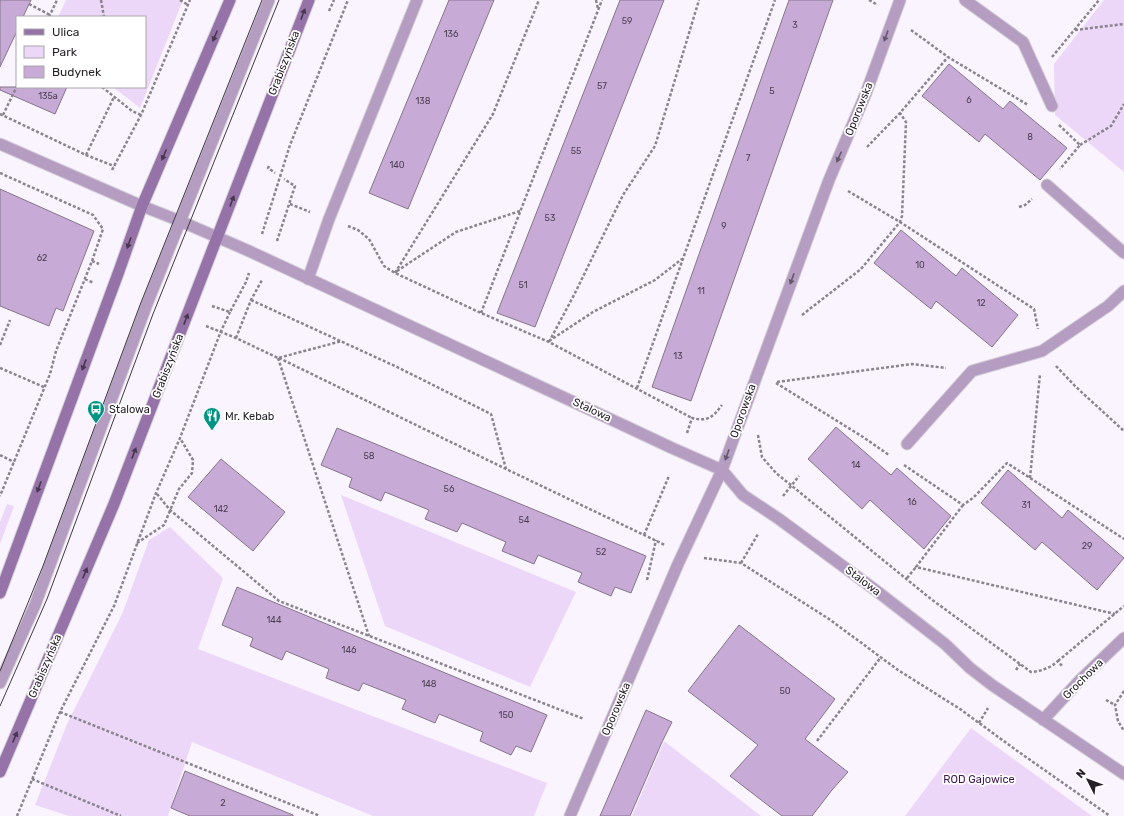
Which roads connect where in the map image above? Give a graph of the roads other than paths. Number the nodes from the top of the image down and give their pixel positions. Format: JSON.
{"nodes":[{"id":1,"x":230,"y":0,"type":"edge"},
{"id":2,"x":269,"y":0,"type":"edge"},
{"id":3,"x":309,"y":0,"type":"edge"},
{"id":4,"x":417,"y":0,"type":"edge"},
{"id":5,"x":900,"y":0,"type":"edge"},
{"id":6,"x":965,"y":0,"type":"edge"},
{"id":7,"x":1052,"y":106,"type":"dead end"},
{"id":8,"x":0,"y":144,"type":"edge"},
{"id":9,"x":1046,"y":185,"type":"dead end"},
{"id":10,"x":142,"y":206,"type":"junction"},
{"id":11,"x":180,"y":220,"type":"junction"},
{"id":12,"x":218,"y":238,"type":"junction"},
{"id":13,"x":1124,"y":253,"type":"edge"},
{"id":14,"x":308,"y":279,"type":"junction"},
{"id":15,"x":1124,"y":291,"type":"edge"},
{"id":16,"x":907,"y":444,"type":"dead end"},
{"id":17,"x":722,"y":470,"type":"junction"},
{"id":18,"x":0,"y":593,"type":"edge"},
{"id":19,"x":1124,"y":638,"type":"edge"},
{"id":20,"x":0,"y":683,"type":"edge"},
{"id":21,"x":1043,"y":720,"type":"junction"},
{"id":22,"x":0,"y":772,"type":"edge"},
{"id":23,"x":1124,"y":774,"type":"edge"},
{"id":24,"x":570,"y":816,"type":"edge"}],
"edges":[{"from":1,"to":10,"type":"main road","one_way":true},
{"from":2,"to":11,"type":"street"},
{"from":12,"to":3,"type":"main road","name":"Grabiszyńska","one_way":true},
{"from":4,"to":14,"type":"street"},
{"from":5,"to":17,"type":"street","name":"Oporowska","one_way":true},
{"from":6,"to":7,"type":"street"},
{"from":8,"to":10,"type":"street","name":"Stalowa"},
{"from":9,"to":13,"type":"street"},
{"from":10,"to":11,"type":"street","name":"Stalowa"},
{"from":10,"to":18,"type":"main road","one_way":true},
{"from":11,"to":12,"type":"street","name":"Stalowa"},
{"from":11,"to":20,"type":"street"},
{"from":12,"to":14,"type":"street","name":"Stalowa"},
{"from":22,"to":12,"type":"main road","name":"Grabiszyńska","one_way":true},
{"from":14,"to":17,"type":"street","name":"Stalowa"},
{"from":15,"to":16,"type":"street"},
{"from":17,"to":21,"type":"street","name":"Stalowa"},
{"from":17,"to":24,"type":"street","name":"Oporowska"},
{"from":19,"to":21,"type":"street","name":"Grochowa"},
{"from":21,"to":23,"type":"street","name":"Stalowa"}]}
